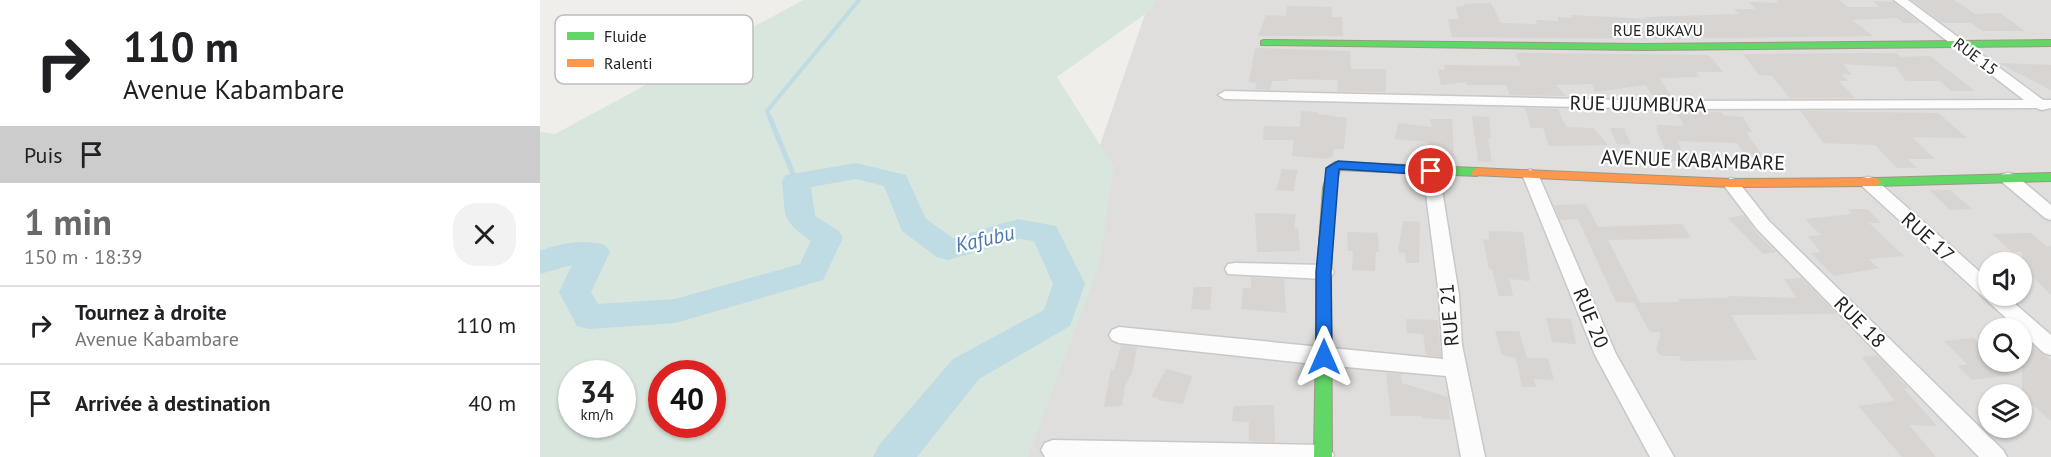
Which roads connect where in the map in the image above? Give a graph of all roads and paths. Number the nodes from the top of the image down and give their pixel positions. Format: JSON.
{"nodes":[{"id":1,"x":1900,"y":0,"type":"edge"},
{"id":2,"x":1264,"y":43,"type":"dead end"},
{"id":3,"x":2051,"y":43,"type":"edge"},
{"id":4,"x":1959,"y":44,"type":"junction"},
{"id":5,"x":1225,"y":95,"type":"dead end"},
{"id":6,"x":2047,"y":107,"type":"edge"},
{"id":7,"x":1431,"y":171,"type":"junction"},
{"id":8,"x":1530,"y":174,"type":"junction"},
{"id":9,"x":2051,"y":177,"type":"edge"},
{"id":10,"x":2008,"y":178,"type":"junction"},
{"id":11,"x":1868,"y":182,"type":"junction"},
{"id":12,"x":1730,"y":183,"type":"junction"},
{"id":13,"x":2051,"y":214,"type":"edge"},
{"id":14,"x":1235,"y":268,"type":"dead end"},
{"id":15,"x":1324,"y":272,"type":"junction"},
{"id":16,"x":1978,"y":281,"type":"edge"},
{"id":17,"x":2005,"y":306,"type":"edge"},
{"id":18,"x":1119,"y":335,"type":"dead end"},
{"id":19,"x":2051,"y":347,"type":"edge"},
{"id":20,"x":1324,"y":357,"type":"junction"},
{"id":21,"x":1455,"y":368,"type":"junction"},
{"id":22,"x":1053,"y":450,"type":"dead end"},
{"id":23,"x":1322,"y":456,"type":"edge"},
{"id":24,"x":1473,"y":457,"type":"edge"},
{"id":25,"x":1662,"y":457,"type":"edge"},
{"id":26,"x":1995,"y":457,"type":"edge"}],
"edges":[{"from":1,"to":4,"type":"street","name":"RUE 15"},
{"from":2,"to":4,"type":"street","name":"RUE BUKAVU"},
{"from":3,"to":4,"type":"street","name":"RUE BUKAVU"},
{"from":4,"to":6,"type":"street","name":"RUE 15"},
{"from":5,"to":6,"type":"street","name":"RUE UJUMBURA"},
{"from":7,"to":8,"type":"street","name":"AVENUE KABAMBARE"},
{"from":7,"to":15,"type":"street","name":"AVENUE KABAMBARE"},
{"from":7,"to":21,"type":"street","name":"RUE 21"},
{"from":8,"to":12,"type":"street","name":"AVENUE KABAMBARE"},
{"from":8,"to":25,"type":"street","name":"RUE 20"},
{"from":9,"to":10,"type":"street","name":"AVENUE KABAMBARE"},
{"from":10,"to":11,"type":"street","name":"AVENUE KABAMBARE"},
{"from":10,"to":13,"type":"street"},
{"from":11,"to":12,"type":"street","name":"AVENUE KABAMBARE"},
{"from":11,"to":16,"type":"street","name":"RUE 17"},
{"from":12,"to":26,"type":"street","name":"RUE 18"},
{"from":14,"to":15,"type":"street"},
{"from":15,"to":20,"type":"street"},
{"from":17,"to":19,"type":"street"},
{"from":18,"to":20,"type":"street"},
{"from":20,"to":21,"type":"street"},
{"from":20,"to":23,"type":"street"},
{"from":21,"to":24,"type":"street","name":"RUE 21"},
{"from":22,"to":23,"type":"street"}]}
